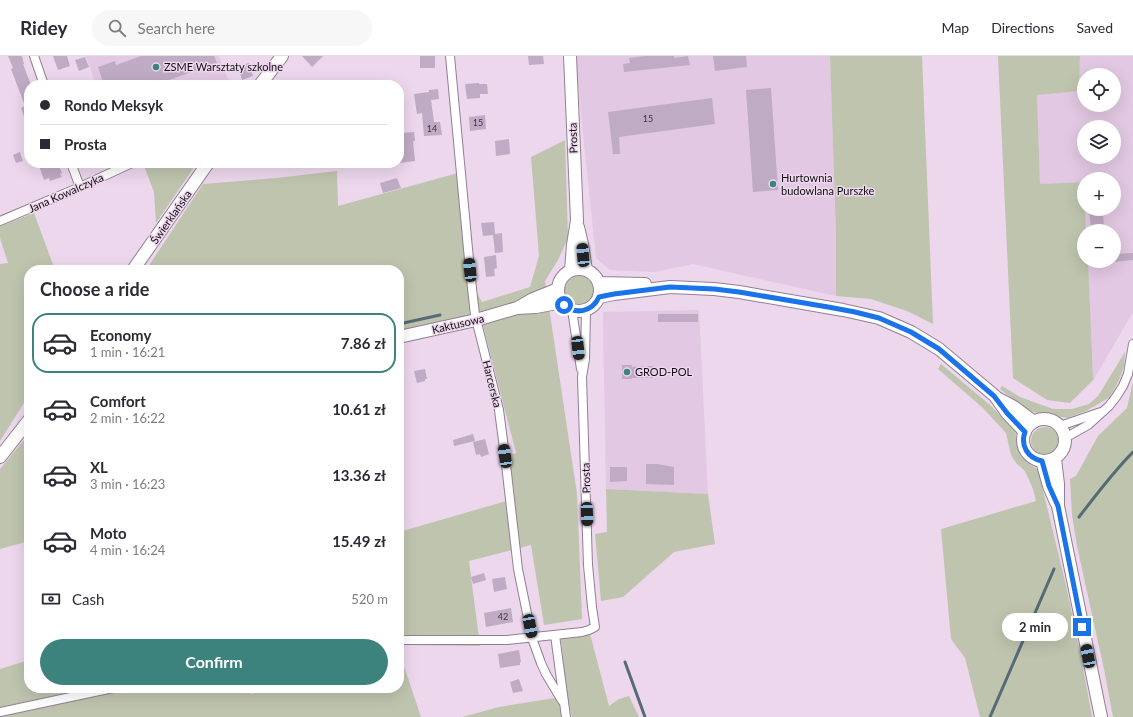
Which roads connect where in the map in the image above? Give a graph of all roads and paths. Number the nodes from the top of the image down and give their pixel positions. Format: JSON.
{"nodes":[{"id":1,"x":34,"y":56,"type":"edge"},
{"id":2,"x":282,"y":56,"type":"edge"},
{"id":3,"x":450,"y":56,"type":"edge"},
{"id":4,"x":570,"y":56,"type":"edge"},
{"id":5,"x":42,"y":80,"type":"edge"},
{"id":6,"x":264,"y":80,"type":"edge"},
{"id":7,"x":73,"y":168,"type":"edge"},
{"id":8,"x":121,"y":168,"type":"edge"},
{"id":9,"x":204,"y":168,"type":"edge"},
{"id":10,"x":80,"y":187,"type":"junction"},
{"id":11,"x":0,"y":221,"type":"edge"},
{"id":12,"x":577,"y":244,"type":"junction"},
{"id":13,"x":137,"y":265,"type":"edge"},
{"id":14,"x":571,"y":270,"type":"junction"},
{"id":15,"x":586,"y":270,"type":"junction"},
{"id":16,"x":599,"y":283,"type":"junction"},
{"id":17,"x":651,"y":287,"type":"junction"},
{"id":18,"x":558,"y":289,"type":"junction"},
{"id":19,"x":599,"y":297,"type":"junction"},
{"id":20,"x":562,"y":302,"type":"junction"},
{"id":21,"x":517,"y":308,"type":"junction"},
{"id":22,"x":572,"y":310,"type":"junction"},
{"id":23,"x":586,"y":310,"type":"junction"},
{"id":24,"x":476,"y":320,"type":"junction"},
{"id":25,"x":404,"y":336,"type":"edge"},
{"id":26,"x":1133,"y":344,"type":"edge"},
{"id":27,"x":582,"y":378,"type":"junction"},
{"id":28,"x":1010,"y":410,"type":"junction"},
{"id":29,"x":1104,"y":410,"type":"junction"},
{"id":30,"x":1034,"y":422,"type":"junction"},
{"id":31,"x":24,"y":424,"type":"edge"},
{"id":32,"x":1060,"y":426,"type":"junction"},
{"id":33,"x":1025,"y":432,"type":"junction"},
{"id":34,"x":1065,"y":438,"type":"junction"},
{"id":35,"x":0,"y":457,"type":"edge"},
{"id":36,"x":1055,"y":459,"type":"junction"},
{"id":37,"x":1042,"y":461,"type":"junction"},
{"id":38,"x":1054,"y":485,"type":"junction"},
{"id":39,"x":555,"y":635,"type":"junction"},
{"id":40,"x":532,"y":638,"type":"junction"},
{"id":41,"x":404,"y":640,"type":"edge"},
{"id":42,"x":89,"y":693,"type":"edge"},
{"id":43,"x":564,"y":703,"type":"junction"},
{"id":44,"x":0,"y":712,"type":"edge"},
{"id":45,"x":566,"y":717,"type":"edge"},
{"id":46,"x":1101,"y":717,"type":"edge"}],
"edges":[{"from":1,"to":5,"type":"street"},
{"from":2,"to":6,"type":"main road"},
{"from":3,"to":24,"type":"street","name":"Harcerska"},
{"from":4,"to":12,"type":"main road","name":"Prosta"},
{"from":7,"to":10,"type":"street"},
{"from":8,"to":10,"type":"street","name":"Jana Kowalczyka"},
{"from":9,"to":13,"type":"main road","name":"Świerklańska"},
{"from":10,"to":11,"type":"street","name":"Jana Kowalczyka"},
{"from":12,"to":14,"type":"main road","name":"Prosta"},
{"from":12,"to":15,"type":"main road","name":"Prosta"},
{"from":14,"to":15,"type":"main road"},
{"from":14,"to":18,"type":"main road"},
{"from":15,"to":16,"type":"main road"},
{"from":16,"to":17,"type":"main road"},
{"from":16,"to":19,"type":"main road"},
{"from":17,"to":19,"type":"main road"},
{"from":17,"to":28,"type":"main road"},
{"from":18,"to":20,"type":"main road"},
{"from":18,"to":21,"type":"main road","name":"Kaktusowa"},
{"from":19,"to":23,"type":"main road"},
{"from":20,"to":21,"type":"main road","name":"Kaktusowa"},
{"from":20,"to":22,"type":"main road"},
{"from":21,"to":24,"type":"main road","name":"Kaktusowa"},
{"from":22,"to":23,"type":"main road"},
{"from":22,"to":27,"type":"street","name":"Prosta"},
{"from":23,"to":27,"type":"street","name":"Prosta"},
{"from":24,"to":25,"type":"main road","name":"Kaktusowa"},
{"from":24,"to":40,"type":"street","name":"Harcerska"},
{"from":26,"to":29,"type":"street"},
{"from":27,"to":39,"type":"street","name":"Prosta"},
{"from":28,"to":30,"type":"main road"},
{"from":28,"to":33,"type":"main road"},
{"from":29,"to":32,"type":"street"},
{"from":29,"to":34,"type":"street"},
{"from":30,"to":32,"type":"main road"},
{"from":30,"to":33,"type":"main road"},
{"from":31,"to":35,"type":"main road"},
{"from":32,"to":34,"type":"main road"},
{"from":33,"to":37,"type":"main road"},
{"from":34,"to":36,"type":"main road"},
{"from":36,"to":37,"type":"main road"},
{"from":36,"to":38,"type":"main road"},
{"from":37,"to":38,"type":"main road"},
{"from":38,"to":46,"type":"main road"},
{"from":39,"to":40,"type":"street"},
{"from":39,"to":43,"type":"street","name":"Harcerska"},
{"from":40,"to":41,"type":"street"},
{"from":40,"to":43,"type":"street","name":"Harcerska"},
{"from":42,"to":44,"type":"street"},
{"from":43,"to":45,"type":"street","name":"Harcerska"}]}
